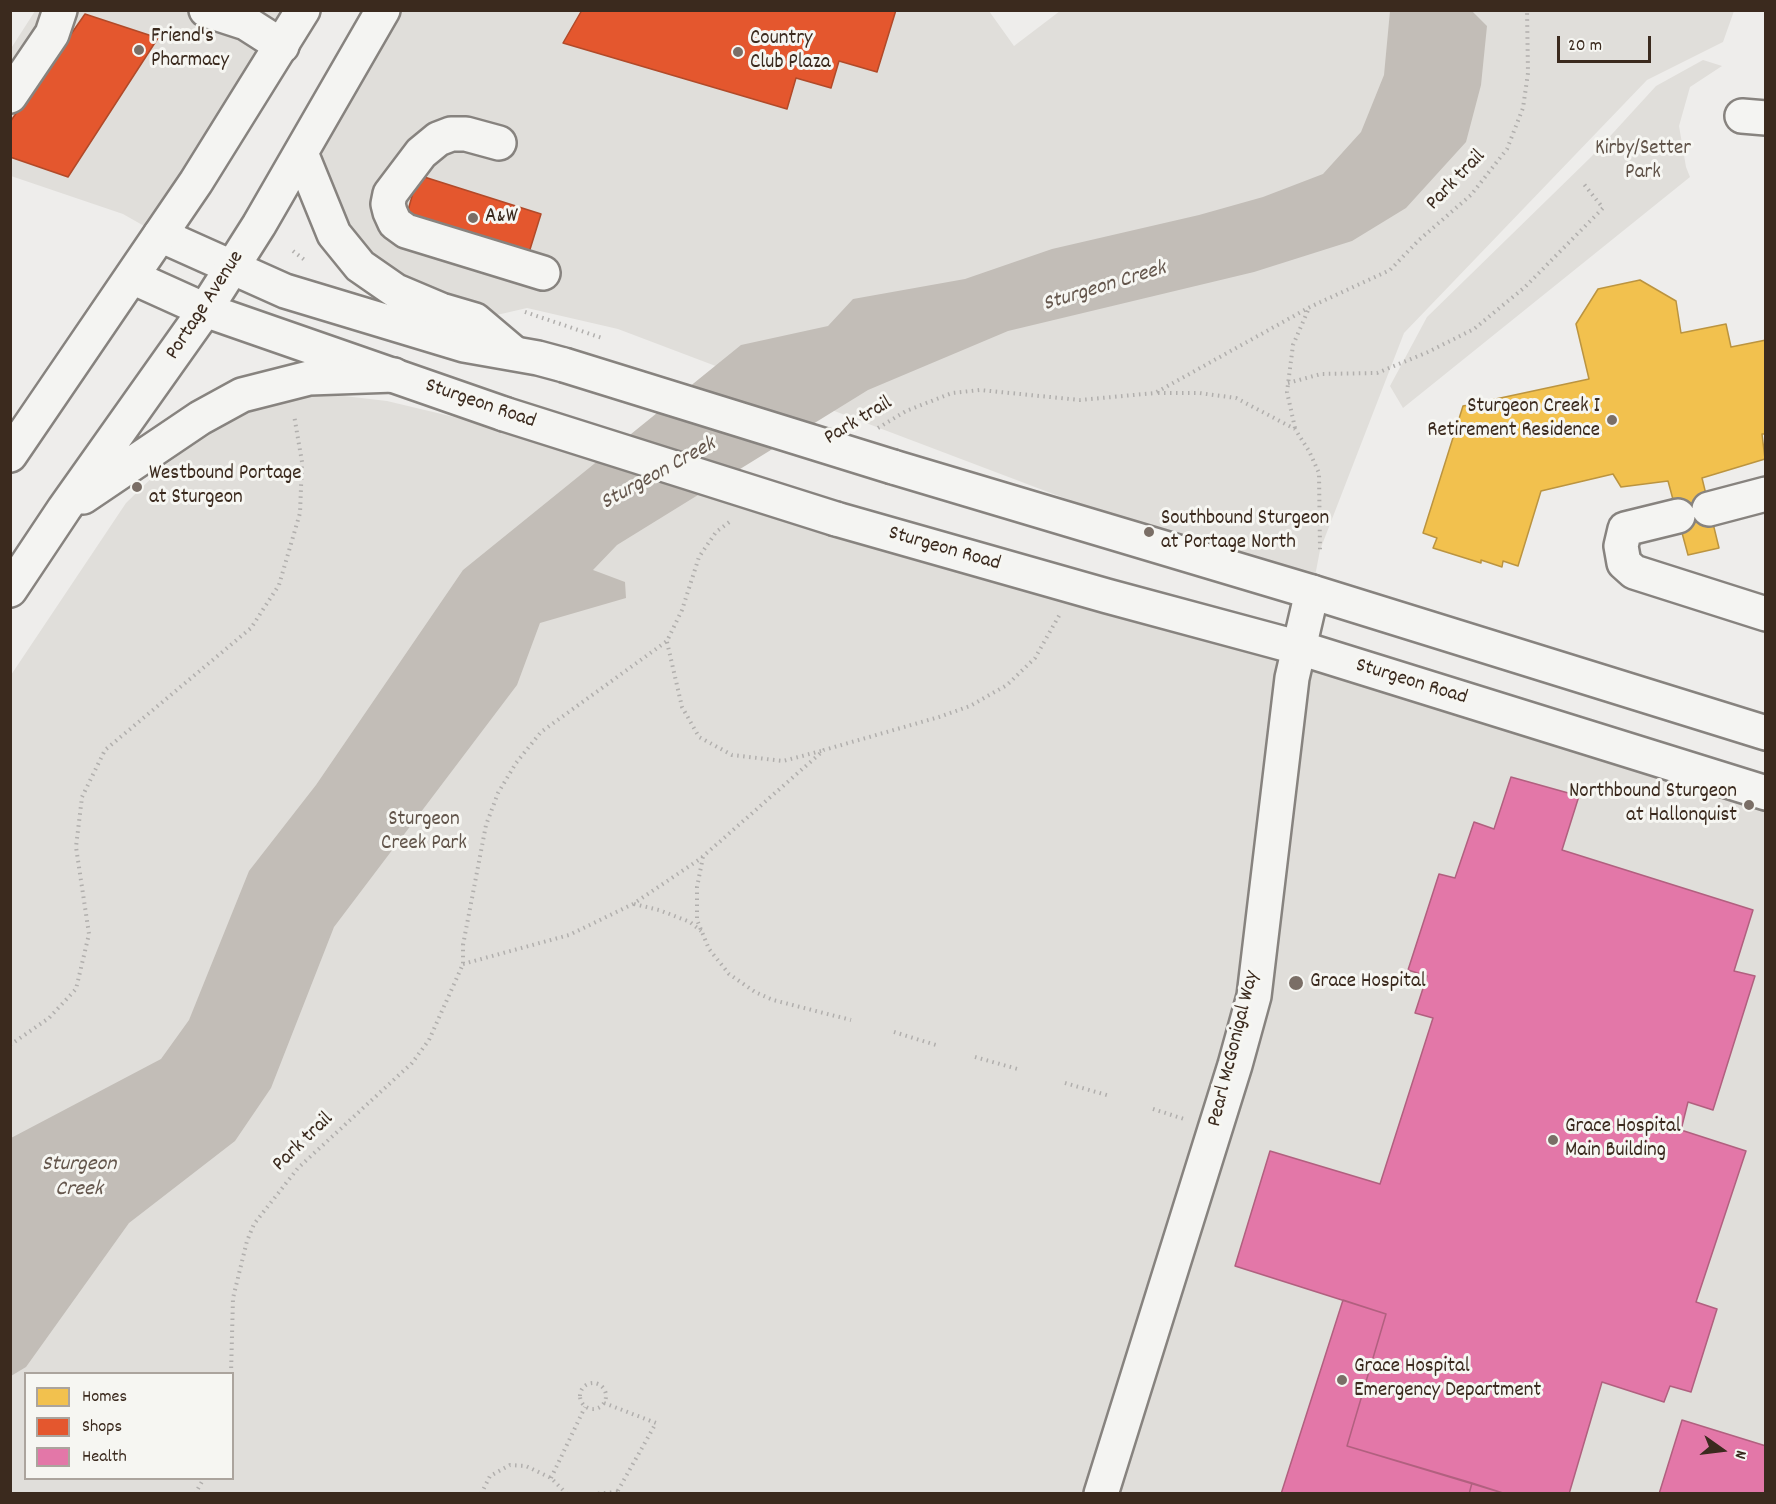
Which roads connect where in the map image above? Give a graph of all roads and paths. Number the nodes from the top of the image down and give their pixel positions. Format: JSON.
{"nodes":[{"id":1,"x":60,"y":10,"type":"edge"},
{"id":2,"x":206,"y":10,"type":"edge"},
{"id":3,"x":303,"y":10,"type":"edge"},
{"id":4,"x":383,"y":10,"type":"edge"},
{"id":5,"x":1527,"y":10,"type":"edge"},
{"id":6,"x":282,"y":46,"type":"junction"},
{"id":7,"x":10,"y":96,"type":"edge"},
{"id":8,"x":499,"y":143,"type":"dead end"},
{"id":9,"x":301,"y":153,"type":"junction"},
{"id":10,"x":1583,"y":183,"type":"dead end"},
{"id":11,"x":160,"y":235,"type":"junction"},
{"id":12,"x":293,"y":251,"type":"dead end"},
{"id":13,"x":306,"y":261,"type":"dead end"},
{"id":14,"x":232,"y":269,"type":"junction"},
{"id":15,"x":543,"y":273,"type":"dead end"},
{"id":16,"x":132,"y":277,"type":"junction"},
{"id":17,"x":1310,"y":307,"type":"junction"},
{"id":18,"x":205,"y":310,"type":"junction"},
{"id":19,"x":525,"y":312,"type":"dead end"},
{"id":20,"x":602,"y":338,"type":"dead end"},
{"id":21,"x":514,"y":353,"type":"junction"},
{"id":22,"x":394,"y":375,"type":"junction"},
{"id":23,"x":1288,"y":383,"type":"junction"},
{"id":24,"x":1155,"y":393,"type":"junction"},
{"id":25,"x":293,"y":408,"type":"dead end"},
{"id":26,"x":877,"y":428,"type":"dead end"},
{"id":27,"x":1295,"y":429,"type":"junction"},
{"id":28,"x":10,"y":455,"type":"edge"},
{"id":29,"x":1766,"y":494,"type":"edge"},
{"id":30,"x":64,"y":509,"type":"junction"},
{"id":31,"x":1709,"y":509,"type":"dead end"},
{"id":32,"x":1678,"y":516,"type":"dead end"},
{"id":33,"x":733,"y":519,"type":"dead end"},
{"id":34,"x":1320,"y":550,"type":"dead end"},
{"id":35,"x":10,"y":590,"type":"edge"},
{"id":36,"x":1312,"y":592,"type":"junction"},
{"id":37,"x":1063,"y":609,"type":"dead end"},
{"id":38,"x":1766,"y":614,"type":"edge"},
{"id":39,"x":667,"y":642,"type":"junction"},
{"id":40,"x":1300,"y":648,"type":"junction"},
{"id":41,"x":1766,"y":733,"type":"edge"},
{"id":42,"x":825,"y":750,"type":"junction"},
{"id":43,"x":1766,"y":793,"type":"edge"},
{"id":44,"x":703,"y":856,"type":"junction"},
{"id":45,"x":633,"y":904,"type":"junction"},
{"id":46,"x":702,"y":932,"type":"junction"},
{"id":47,"x":463,"y":964,"type":"junction"},
{"id":48,"x":851,"y":1020,"type":"dead end"},
{"id":49,"x":894,"y":1032,"type":"dead end"},
{"id":50,"x":10,"y":1045,"type":"edge"},
{"id":51,"x":936,"y":1045,"type":"dead end"},
{"id":52,"x":975,"y":1057,"type":"dead end"},
{"id":53,"x":1021,"y":1070,"type":"dead end"},
{"id":54,"x":1065,"y":1083,"type":"dead end"},
{"id":55,"x":1110,"y":1096,"type":"dead end"},
{"id":56,"x":1153,"y":1109,"type":"dead end"},
{"id":57,"x":1185,"y":1119,"type":"dead end"},
{"id":58,"x":231,"y":1372,"type":"edge"},
{"id":59,"x":604,"y":1403,"type":"junction"},
{"id":60,"x":585,"y":1407,"type":"junction"},
{"id":61,"x":551,"y":1478,"type":"junction"},
{"id":62,"x":203,"y":1480,"type":"edge"},
{"id":63,"x":618,"y":1493,"type":"edge"},
{"id":64,"x":195,"y":1494,"type":"edge"},
{"id":65,"x":481,"y":1494,"type":"edge"},
{"id":66,"x":567,"y":1494,"type":"edge"},
{"id":67,"x":592,"y":1494,"type":"edge"},
{"id":68,"x":1101,"y":1494,"type":"edge"}],
"edges":[{"from":1,"to":7,"type":"main road"},
{"from":2,"to":6,"type":"main road"},
{"from":3,"to":6,"type":"main road"},
{"from":4,"to":9,"type":"main road","name":"Portage Avenue"},
{"from":5,"to":17,"type":"path","name":"Park trail"},
{"from":6,"to":11,"type":"main road"},
{"from":8,"to":15,"type":"main road"},
{"from":9,"to":14,"type":"main road","name":"Portage Avenue"},
{"from":9,"to":21,"type":"main road"},
{"from":10,"to":23,"type":"path"},
{"from":11,"to":14,"type":"main road"},
{"from":11,"to":16,"type":"main road"},
{"from":12,"to":13,"type":"path"},
{"from":14,"to":18,"type":"main road","name":"Portage Avenue"},
{"from":14,"to":21,"type":"main road"},
{"from":16,"to":18,"type":"main road","name":"Sturgeon Road"},
{"from":16,"to":28,"type":"main road"},
{"from":17,"to":23,"type":"path"},
{"from":17,"to":24,"type":"path","name":"Park trail"},
{"from":18,"to":22,"type":"main road","name":"Sturgeon Road"},
{"from":18,"to":30,"type":"main road","name":"Portage Avenue"},
{"from":19,"to":20,"type":"path"},
{"from":21,"to":36,"type":"main road","bridge":true},
{"from":22,"to":30,"type":"main road"},
{"from":22,"to":40,"type":"main road","name":"Sturgeon Road","bridge":true},
{"from":23,"to":27,"type":"path"},
{"from":24,"to":26,"type":"path","name":"Park trail"},
{"from":24,"to":27,"type":"path","name":"Park trail"},
{"from":25,"to":50,"type":"path"},
{"from":27,"to":34,"type":"path"},
{"from":29,"to":31,"type":"main road"},
{"from":30,"to":35,"type":"main road","name":"Portage Avenue"},
{"from":32,"to":38,"type":"main road"},
{"from":33,"to":39,"type":"path","name":"Park trail"},
{"from":36,"to":40,"type":"main road","name":"Pearl McGonigal Way"},
{"from":36,"to":41,"type":"main road"},
{"from":37,"to":42,"type":"path"},
{"from":39,"to":42,"type":"path"},
{"from":39,"to":47,"type":"path","name":"Park trail"},
{"from":40,"to":43,"type":"main road","name":"Sturgeon Road"},
{"from":40,"to":68,"type":"main road","name":"Pearl McGonigal Way"},
{"from":42,"to":44,"type":"path"},
{"from":44,"to":45,"type":"path"},
{"from":44,"to":46,"type":"path"},
{"from":45,"to":46,"type":"path"},
{"from":45,"to":47,"type":"path"},
{"from":46,"to":48,"type":"path"},
{"from":47,"to":58,"type":"path","name":"Park trail"},
{"from":49,"to":51,"type":"path"},
{"from":52,"to":53,"type":"path"},
{"from":54,"to":55,"type":"path"},
{"from":56,"to":57,"type":"path"},
{"from":59,"to":60,"type":"path"},
{"from":59,"to":60,"type":"path"},
{"from":59,"to":63,"type":"path"},
{"from":60,"to":61,"type":"path"},
{"from":61,"to":65,"type":"path"},
{"from":61,"to":66,"type":"path"},
{"from":62,"to":64,"type":"path"},
{"from":63,"to":67,"type":"path"}]}
